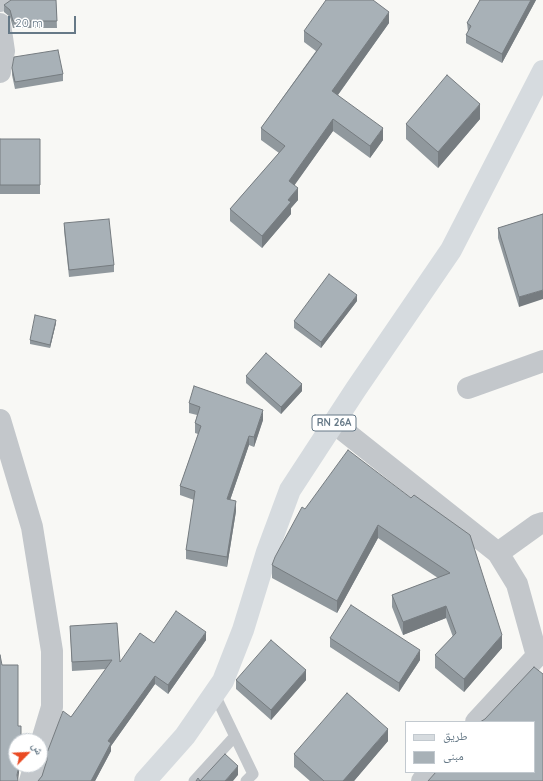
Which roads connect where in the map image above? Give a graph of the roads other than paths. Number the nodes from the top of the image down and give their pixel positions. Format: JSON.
{"nodes":[{"id":1,"x":0,"y":24,"type":"edge"},
{"id":2,"x":0,"y":72,"type":"edge"},
{"id":3,"x":542,"y":74,"type":"edge"},
{"id":4,"x":543,"y":361,"type":"edge"},
{"id":5,"x":468,"y":388,"type":"dead end"},
{"id":6,"x":0,"y":420,"type":"edge"},
{"id":7,"x":334,"y":423,"type":"junction"},
{"id":8,"x":543,"y":523,"type":"edge"},
{"id":9,"x":498,"y":553,"type":"junction"},
{"id":10,"x":540,"y":658,"type":"edge"},
{"id":11,"x":214,"y":693,"type":"junction"},
{"id":12,"x":477,"y":721,"type":"edge"},
{"id":13,"x":44,"y":733,"type":"edge"},
{"id":14,"x":235,"y":736,"type":"junction"},
{"id":15,"x":429,"y":773,"type":"edge"},
{"id":16,"x":145,"y":781,"type":"edge"},
{"id":17,"x":194,"y":781,"type":"edge"},
{"id":18,"x":246,"y":781,"type":"edge"},
{"id":19,"x":422,"y":781,"type":"edge"}],
"edges":[{"from":1,"to":2,"type":"street"},
{"from":3,"to":7,"type":"main road","number":"RN 26A"},
{"from":4,"to":5,"type":"street"},
{"from":6,"to":13,"type":"street"},
{"from":7,"to":9,"type":"street"},
{"from":7,"to":11,"type":"main road","number":"RN 26A"},
{"from":8,"to":9,"type":"street"},
{"from":9,"to":10,"type":"street"},
{"from":10,"to":12,"type":"street"},
{"from":11,"to":14,"type":"lane"},
{"from":11,"to":16,"type":"main road","number":"RN 26A"},
{"from":14,"to":17,"type":"lane"},
{"from":14,"to":18,"type":"lane"},
{"from":15,"to":19,"type":"street"}]}
